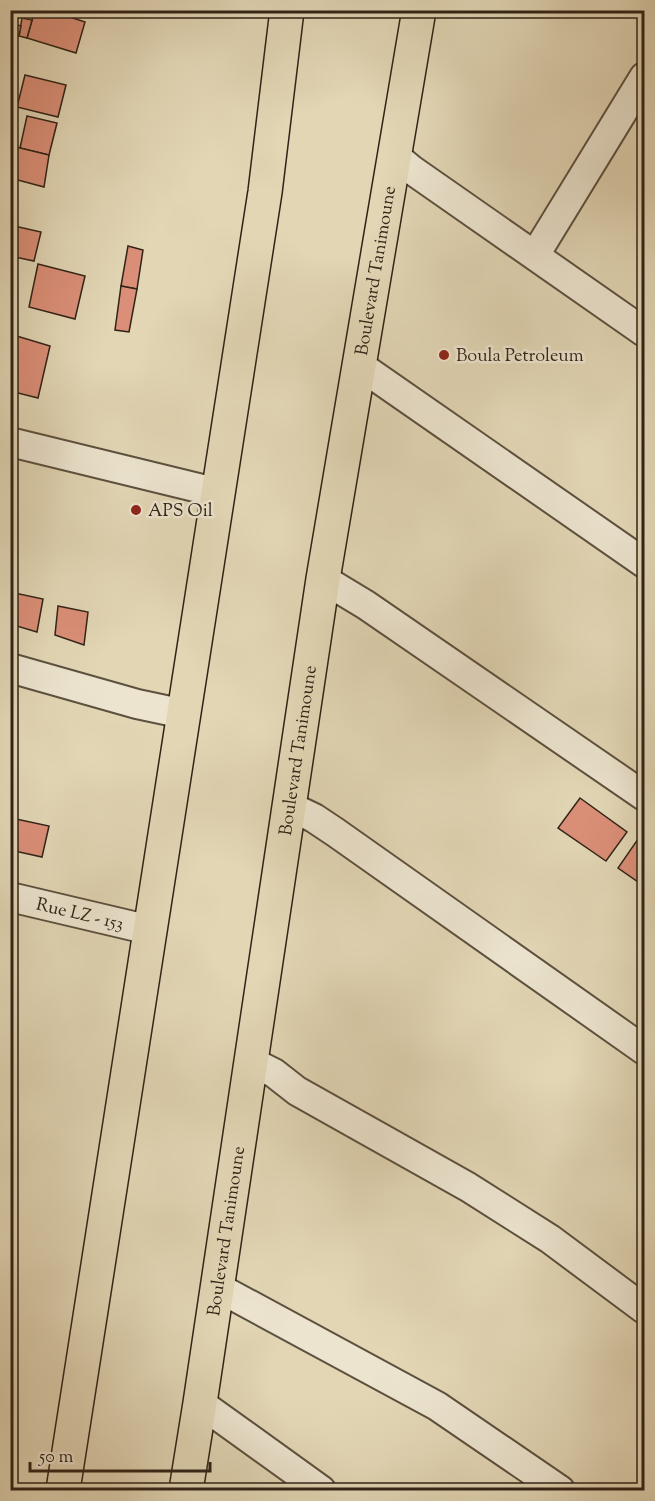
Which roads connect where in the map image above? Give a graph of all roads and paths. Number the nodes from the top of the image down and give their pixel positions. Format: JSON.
{"nodes":[{"id":1,"x":287,"y":10,"type":"edge"},
{"id":2,"x":419,"y":10,"type":"edge"},
{"id":3,"x":645,"y":77,"type":"edge"},
{"id":4,"x":395,"y":156,"type":"junction"},
{"id":5,"x":536,"y":255,"type":"junction"},
{"id":6,"x":645,"y":332,"type":"edge"},
{"id":7,"x":358,"y":365,"type":"junction"},
{"id":8,"x":10,"y":442,"type":"edge"},
{"id":9,"x":219,"y":493,"type":"junction"},
{"id":10,"x":645,"y":563,"type":"edge"},
{"id":11,"x":323,"y":579,"type":"junction"},
{"id":12,"x":10,"y":668,"type":"edge"},
{"id":13,"x":183,"y":714,"type":"junction"},
{"id":14,"x":645,"y":796,"type":"edge"},
{"id":15,"x":289,"y":806,"type":"junction"},
{"id":16,"x":10,"y":897,"type":"edge"},
{"id":17,"x":150,"y":930,"type":"junction"},
{"id":18,"x":645,"y":1050,"type":"edge"},
{"id":19,"x":250,"y":1061,"type":"junction"},
{"id":20,"x":217,"y":1287,"type":"junction"},
{"id":21,"x":645,"y":1309,"type":"edge"},
{"id":22,"x":200,"y":1403,"type":"junction"},
{"id":23,"x":63,"y":1491,"type":"edge"},
{"id":24,"x":186,"y":1491,"type":"edge"},
{"id":25,"x":321,"y":1491,"type":"edge"},
{"id":26,"x":560,"y":1491,"type":"edge"}],
"edges":[{"from":1,"to":9,"type":"main road"},
{"from":2,"to":4,"type":"main road","name":"Boulevard Tanimoune"},
{"from":3,"to":5,"type":"street"},
{"from":4,"to":5,"type":"street"},
{"from":4,"to":7,"type":"main road","name":"Boulevard Tanimoune"},
{"from":5,"to":6,"type":"street"},
{"from":7,"to":10,"type":"street"},
{"from":7,"to":11,"type":"main road","name":"Boulevard Tanimoune"},
{"from":8,"to":9,"type":"street"},
{"from":9,"to":13,"type":"main road"},
{"from":11,"to":14,"type":"street"},
{"from":11,"to":15,"type":"main road","name":"Boulevard Tanimoune"},
{"from":12,"to":13,"type":"street"},
{"from":13,"to":17,"type":"main road"},
{"from":15,"to":18,"type":"street"},
{"from":15,"to":19,"type":"main road","name":"Boulevard Tanimoune"},
{"from":16,"to":17,"type":"street","name":"Rue LZ - 153"},
{"from":17,"to":23,"type":"main road"},
{"from":19,"to":20,"type":"main road","name":"Boulevard Tanimoune"},
{"from":19,"to":21,"type":"street"},
{"from":20,"to":22,"type":"main road","name":"Boulevard Tanimoune"},
{"from":20,"to":26,"type":"street"},
{"from":22,"to":24,"type":"main road","name":"Boulevard Tanimoune"},
{"from":22,"to":25,"type":"street"}]}
